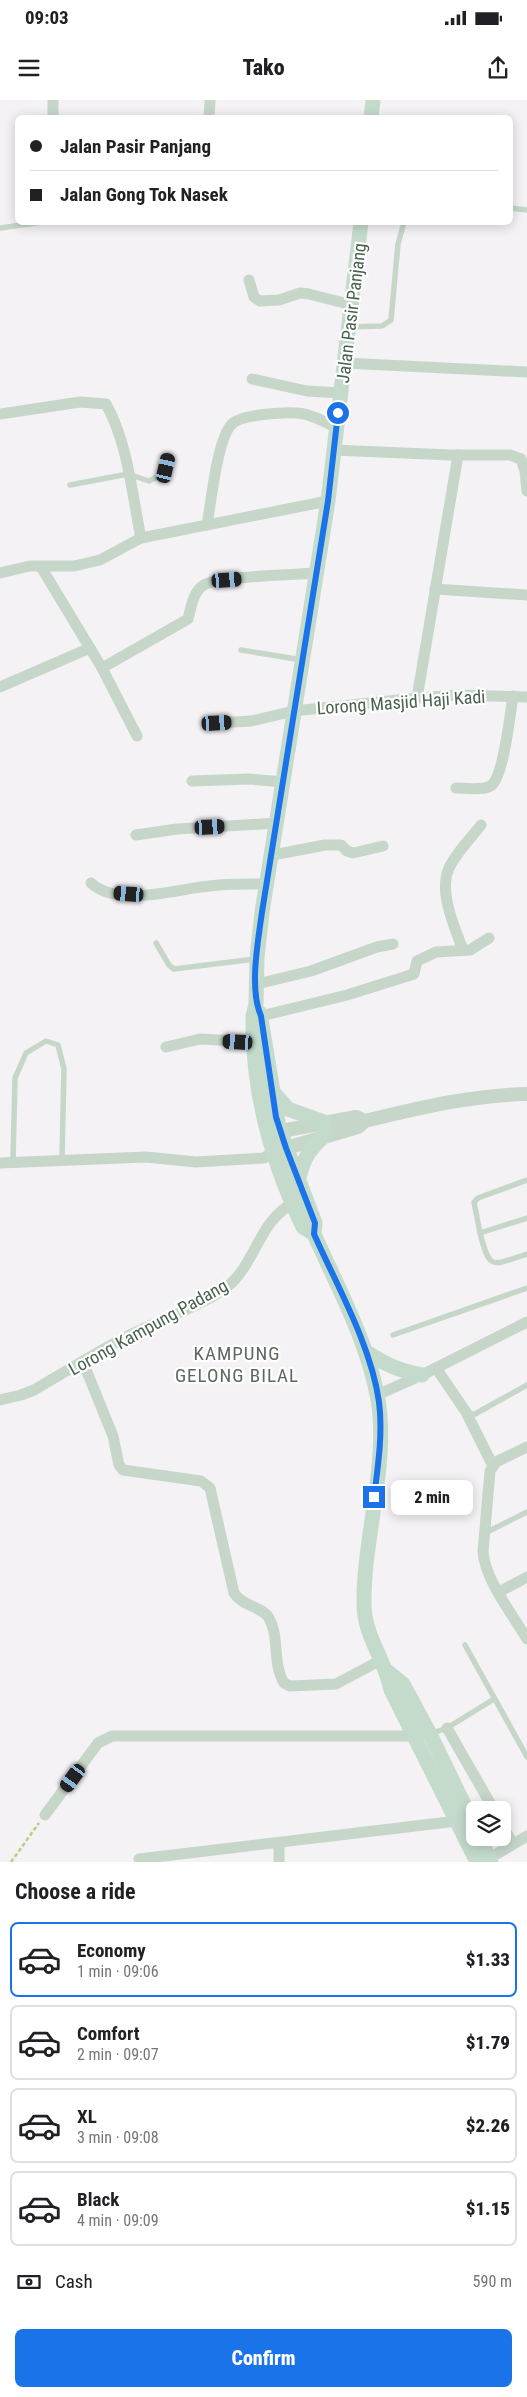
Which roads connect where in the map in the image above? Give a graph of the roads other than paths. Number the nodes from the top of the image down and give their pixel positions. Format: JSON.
{"nodes":[{"id":1,"x":53,"y":100,"type":"edge"},
{"id":2,"x":210,"y":100,"type":"edge"},
{"id":3,"x":373,"y":100,"type":"edge"},
{"id":4,"x":52,"y":115,"type":"edge"},
{"id":5,"x":209,"y":115,"type":"edge"},
{"id":6,"x":371,"y":115,"type":"edge"},
{"id":7,"x":513,"y":208,"type":"edge"},
{"id":8,"x":527,"y":210,"type":"edge"},
{"id":9,"x":21,"y":225,"type":"edge"},
{"id":10,"x":361,"y":225,"type":"edge"},
{"id":11,"x":403,"y":225,"type":"edge"},
{"id":12,"x":0,"y":228,"type":"edge"},
{"id":13,"x":249,"y":280,"type":"dead end"},
{"id":14,"x":352,"y":305,"type":"junction"},
{"id":15,"x":350,"y":327,"type":"junction"},
{"id":16,"x":345,"y":363,"type":"junction"},
{"id":17,"x":527,"y":372,"type":"edge"},
{"id":18,"x":252,"y":379,"type":"dead end"},
{"id":19,"x":341,"y":393,"type":"junction"},
{"id":20,"x":0,"y":414,"type":"edge"},
{"id":21,"x":336,"y":427,"type":"junction"},
{"id":22,"x":333,"y":450,"type":"junction"},
{"id":23,"x":458,"y":455,"type":"junction"},
{"id":24,"x":169,"y":456,"type":"dead end"},
{"id":25,"x":128,"y":474,"type":"junction"},
{"id":26,"x":70,"y":485,"type":"dead end"},
{"id":27,"x":527,"y":491,"type":"edge"},
{"id":28,"x":328,"y":501,"type":"junction"},
{"id":29,"x":207,"y":525,"type":"junction"},
{"id":30,"x":141,"y":538,"type":"junction"},
{"id":31,"x":41,"y":567,"type":"junction"},
{"id":32,"x":0,"y":573,"type":"edge"},
{"id":33,"x":315,"y":573,"type":"junction"},
{"id":34,"x":435,"y":589,"type":"junction"},
{"id":35,"x":527,"y":595,"type":"edge"},
{"id":36,"x":90,"y":648,"type":"junction"},
{"id":37,"x":241,"y":650,"type":"dead end"},
{"id":38,"x":302,"y":660,"type":"junction"},
{"id":39,"x":102,"y":668,"type":"junction"},
{"id":40,"x":0,"y":687,"type":"edge"},
{"id":41,"x":513,"y":696,"type":"junction"},
{"id":42,"x":527,"y":697,"type":"edge"},
{"id":43,"x":416,"y":698,"type":"junction"},
{"id":44,"x":294,"y":711,"type":"junction"},
{"id":45,"x":217,"y":723,"type":"dead end"},
{"id":46,"x":137,"y":736,"type":"dead end"},
{"id":47,"x":192,"y":781,"type":"dead end"},
{"id":48,"x":284,"y":782,"type":"junction"},
{"id":49,"x":456,"y":788,"type":"dead end"},
{"id":50,"x":278,"y":823,"type":"junction"},
{"id":51,"x":481,"y":825,"type":"dead end"},
{"id":52,"x":136,"y":835,"type":"dead end"},
{"id":53,"x":383,"y":846,"type":"dead end"},
{"id":54,"x":273,"y":855,"type":"junction"},
{"id":55,"x":91,"y":884,"type":"dead end"},
{"id":56,"x":267,"y":884,"type":"junction"},
{"id":57,"x":489,"y":938,"type":"dead end"},
{"id":58,"x":156,"y":943,"type":"dead end"},
{"id":59,"x":393,"y":944,"type":"dead end"},
{"id":60,"x":464,"y":950,"type":"junction"},
{"id":61,"x":257,"y":963,"type":"junction"},
{"id":62,"x":257,"y":984,"type":"junction"},
{"id":63,"x":258,"y":1010,"type":"junction"},
{"id":64,"x":254,"y":1042,"type":"junction"},
{"id":65,"x":166,"y":1047,"type":"dead end"},
{"id":66,"x":271,"y":1088,"type":"junction"},
{"id":67,"x":527,"y":1094,"type":"edge"},
{"id":68,"x":325,"y":1128,"type":"junction"},
{"id":69,"x":274,"y":1132,"type":"junction"},
{"id":70,"x":279,"y":1150,"type":"junction"},
{"id":71,"x":62,"y":1159,"type":"junction"},
{"id":72,"x":13,"y":1161,"type":"junction"},
{"id":73,"x":0,"y":1163,"type":"edge"},
{"id":74,"x":527,"y":1180,"type":"edge"},
{"id":75,"x":298,"y":1181,"type":"junction"},
{"id":76,"x":292,"y":1204,"type":"junction"},
{"id":77,"x":527,"y":1218,"type":"edge"},
{"id":78,"x":480,"y":1233,"type":"junction"},
{"id":79,"x":314,"y":1234,"type":"junction"},
{"id":80,"x":527,"y":1254,"type":"edge"},
{"id":81,"x":527,"y":1288,"type":"edge"},
{"id":82,"x":527,"y":1322,"type":"edge"},
{"id":83,"x":393,"y":1335,"type":"dead end"},
{"id":84,"x":365,"y":1351,"type":"junction"},
{"id":85,"x":83,"y":1362,"type":"junction"},
{"id":86,"x":436,"y":1368,"type":"junction"},
{"id":87,"x":422,"y":1376,"type":"junction"},
{"id":88,"x":527,"y":1385,"type":"edge"},
{"id":89,"x":377,"y":1395,"type":"junction"},
{"id":90,"x":0,"y":1400,"type":"edge"},
{"id":91,"x":466,"y":1412,"type":"junction"},
{"id":92,"x":527,"y":1447,"type":"edge"},
{"id":93,"x":492,"y":1466,"type":"junction"},
{"id":94,"x":527,"y":1512,"type":"edge"},
{"id":95,"x":485,"y":1533,"type":"junction"},
{"id":96,"x":527,"y":1577,"type":"edge"},
{"id":97,"x":499,"y":1592,"type":"junction"},
{"id":98,"x":527,"y":1639,"type":"edge"},
{"id":99,"x":465,"y":1645,"type":"dead end"},
{"id":100,"x":384,"y":1666,"type":"junction"},
{"id":101,"x":494,"y":1699,"type":"junction"},
{"id":102,"x":447,"y":1728,"type":"junction"},
{"id":103,"x":423,"y":1735,"type":"junction"},
{"id":104,"x":527,"y":1758,"type":"edge"},
{"id":105,"x":489,"y":1801,"type":"edge"},
{"id":106,"x":466,"y":1811,"type":"edge"},
{"id":107,"x":45,"y":1815,"type":"road end"},
{"id":108,"x":457,"y":1821,"type":"junction"},
{"id":109,"x":527,"y":1836,"type":"edge"},
{"id":110,"x":511,"y":1841,"type":"edge"},
{"id":111,"x":279,"y":1844,"type":"junction"},
{"id":112,"x":513,"y":1844,"type":"junction"},
{"id":113,"x":483,"y":1855,"type":"edge"},
{"id":114,"x":139,"y":1860,"type":"dead end"},
{"id":115,"x":279,"y":1862,"type":"edge"}],
"edges":[{"from":1,"to":4,"type":"street"},
{"from":2,"to":5,"type":"street"},
{"from":3,"to":6,"type":"main road"},
{"from":7,"to":8,"type":"lane"},
{"from":9,"to":12,"type":"lane"},
{"from":10,"to":14,"type":"main road","name":"Jalan Pasir Panjang"},
{"from":11,"to":15,"type":"lane"},
{"from":13,"to":14,"type":"street"},
{"from":14,"to":15,"type":"main road","name":"Jalan Pasir Panjang"},
{"from":15,"to":16,"type":"main road","name":"Jalan Pasir Panjang"},
{"from":16,"to":17,"type":"street"},
{"from":16,"to":19,"type":"main road","name":"Jalan Pasir Panjang"},
{"from":18,"to":19,"type":"street"},
{"from":19,"to":21,"type":"main road","name":"Jalan Pasir Panjang"},
{"from":20,"to":25,"type":"street"},
{"from":21,"to":22,"type":"main road","name":"Jalan Pasir Panjang"},
{"from":21,"to":29,"type":"street"},
{"from":22,"to":23,"type":"street"},
{"from":22,"to":28,"type":"main road","name":"Jalan Pasir Panjang"},
{"from":23,"to":27,"type":"street"},
{"from":23,"to":34,"type":"street"},
{"from":24,"to":25,"type":"lane"},
{"from":25,"to":26,"type":"lane"},
{"from":25,"to":30,"type":"street"},
{"from":28,"to":29,"type":"street"},
{"from":28,"to":33,"type":"main road","name":"Jalan Pasir Panjang"},
{"from":29,"to":30,"type":"street"},
{"from":30,"to":31,"type":"street"},
{"from":31,"to":32,"type":"street"},
{"from":31,"to":36,"type":"street"},
{"from":33,"to":38,"type":"main road","name":"Jalan Pasir Panjang"},
{"from":33,"to":39,"type":"street"},
{"from":34,"to":35,"type":"street"},
{"from":34,"to":43,"type":"street"},
{"from":36,"to":39,"type":"street"},
{"from":36,"to":40,"type":"street"},
{"from":37,"to":38,"type":"lane"},
{"from":38,"to":44,"type":"main road","name":"Jalan Pasir Panjang"},
{"from":39,"to":46,"type":"street"},
{"from":41,"to":42,"type":"street","name":"Lorong Masjid Haji Kadi"},
{"from":41,"to":43,"type":"street","name":"Lorong Masjid Haji Kadi"},
{"from":41,"to":49,"type":"street"},
{"from":43,"to":44,"type":"street","name":"Lorong Masjid Haji Kadi"},
{"from":44,"to":45,"type":"street","name":"Lorong Masjid Haji Kadi"},
{"from":44,"to":48,"type":"main road","name":"Jalan Pasir Panjang"},
{"from":47,"to":48,"type":"street"},
{"from":48,"to":50,"type":"main road","name":"Jalan Pasir Panjang"},
{"from":50,"to":52,"type":"street"},
{"from":50,"to":54,"type":"main road","name":"Jalan Pasir Panjang"},
{"from":51,"to":60,"type":"street"},
{"from":53,"to":54,"type":"street"},
{"from":54,"to":56,"type":"main road","name":"Jalan Pasir Panjang"},
{"from":55,"to":56,"type":"street"},
{"from":56,"to":61,"type":"main road","name":"Jalan Pasir Panjang"},
{"from":57,"to":60,"type":"street"},
{"from":58,"to":61,"type":"lane"},
{"from":59,"to":62,"type":"street"},
{"from":60,"to":63,"type":"street"},
{"from":61,"to":62,"type":"main road","name":"Jalan Pasir Panjang"},
{"from":62,"to":63,"type":"main road","name":"Jalan Pasir Panjang"},
{"from":63,"to":64,"type":"main road"},
{"from":63,"to":66,"type":"main road"},
{"from":64,"to":65,"type":"street"},
{"from":64,"to":69,"type":"main road"},
{"from":66,"to":68,"type":"main road"},
{"from":66,"to":69,"type":"main road"},
{"from":67,"to":68,"type":"street"},
{"from":68,"to":69,"type":"street"},
{"from":68,"to":70,"type":"street"},
{"from":68,"to":75,"type":"main road"},
{"from":69,"to":70,"type":"main road"},
{"from":70,"to":71,"type":"street"},
{"from":70,"to":75,"type":"main road"},
{"from":70,"to":76,"type":"main road"},
{"from":71,"to":72,"type":"street"},
{"from":71,"to":72,"type":"lane"},
{"from":72,"to":73,"type":"street"},
{"from":74,"to":78,"type":"lane"},
{"from":75,"to":79,"type":"main road"},
{"from":76,"to":79,"type":"main road"},
{"from":76,"to":85,"type":"street","name":"Lorong Kampung Padang"},
{"from":77,"to":78,"type":"lane"},
{"from":78,"to":80,"type":"lane"},
{"from":79,"to":84,"type":"main road"},
{"from":81,"to":83,"type":"lane"},
{"from":82,"to":86,"type":"street"},
{"from":84,"to":87,"type":"main road"},
{"from":84,"to":89,"type":"main road"},
{"from":85,"to":90,"type":"street","name":"Lorong Kampung Padang"},
{"from":85,"to":100,"type":"street"},
{"from":86,"to":87,"type":"street"},
{"from":86,"to":91,"type":"street"},
{"from":87,"to":89,"type":"street"},
{"from":88,"to":91,"type":"lane"},
{"from":89,"to":100,"type":"main road"},
{"from":91,"to":93,"type":"street"},
{"from":92,"to":93,"type":"street"},
{"from":93,"to":95,"type":"street"},
{"from":94,"to":95,"type":"lane"},
{"from":95,"to":97,"type":"street"},
{"from":96,"to":97,"type":"street"},
{"from":97,"to":98,"type":"street"},
{"from":99,"to":101,"type":"lane"},
{"from":100,"to":103,"type":"main road"},
{"from":101,"to":102,"type":"lane"},
{"from":101,"to":104,"type":"lane"},
{"from":102,"to":103,"type":"lane"},
{"from":102,"to":105,"type":"street"},
{"from":103,"to":106,"type":"main road"},
{"from":103,"to":107,"type":"street"},
{"from":103,"to":108,"type":"main road"},
{"from":108,"to":111,"type":"street"},
{"from":108,"to":113,"type":"main road"},
{"from":109,"to":112,"type":"street"},
{"from":110,"to":112,"type":"street"},
{"from":111,"to":114,"type":"street"},
{"from":111,"to":115,"type":"street"},
{"from":112,"to":113,"type":"street"}]}
